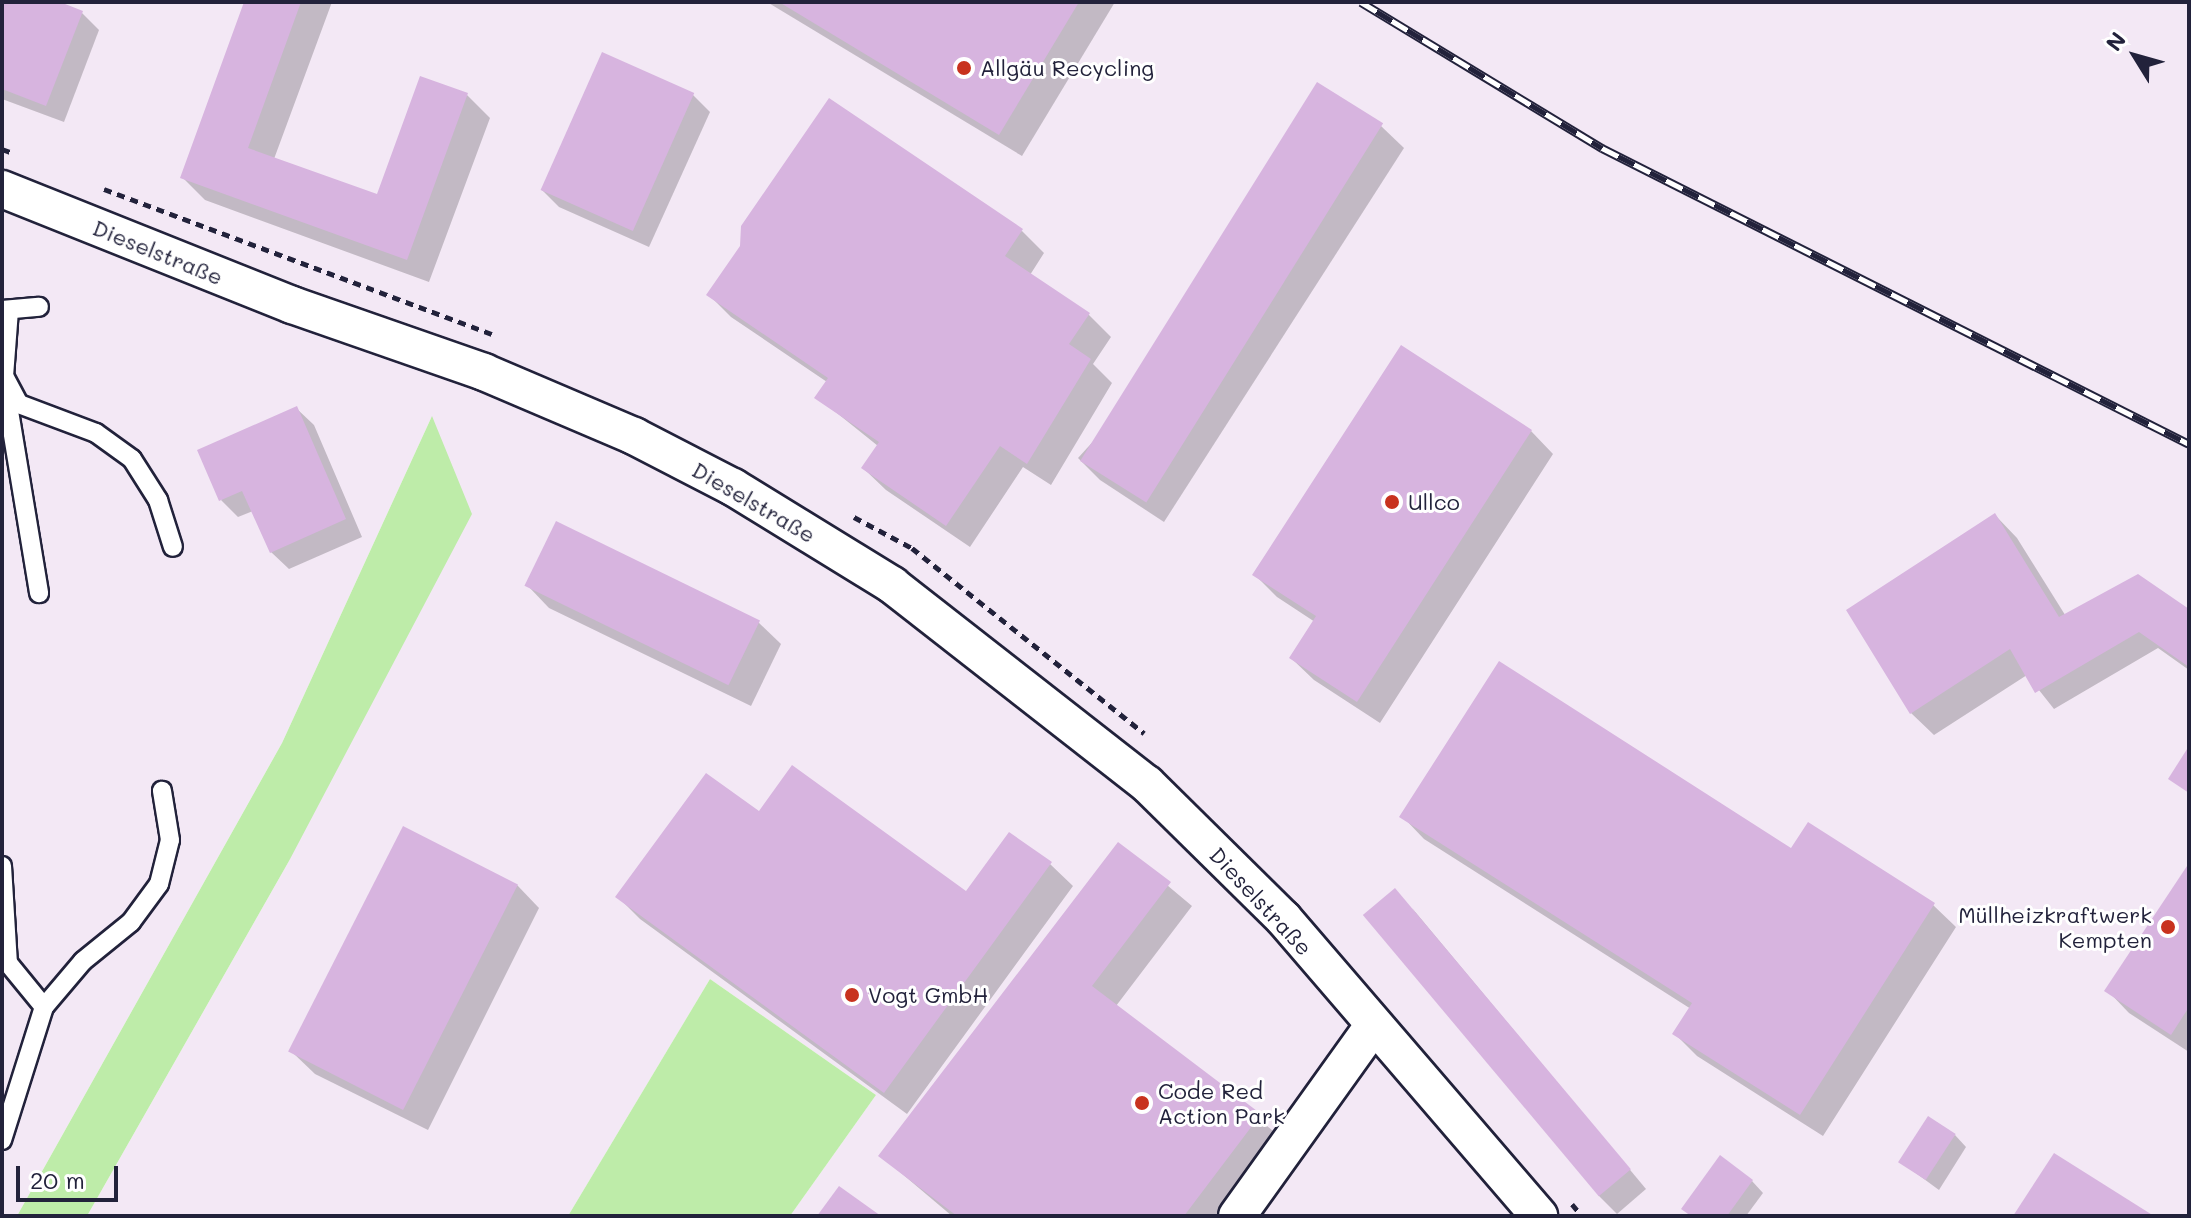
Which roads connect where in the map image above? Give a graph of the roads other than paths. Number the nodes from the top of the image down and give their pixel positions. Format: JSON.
{"nodes":[{"id":1,"x":2,"y":189,"type":"edge"},
{"id":2,"x":39,"y":307,"type":"dead end"},
{"id":3,"x":5,"y":310,"type":"edge"},
{"id":4,"x":4,"y":376,"type":"junction"},
{"id":5,"x":173,"y":547,"type":"dead end"},
{"id":6,"x":39,"y":593,"type":"dead end"},
{"id":7,"x":162,"y":791,"type":"dead end"},
{"id":8,"x":2,"y":866,"type":"edge"},
{"id":9,"x":44,"y":1007,"type":"junction"},
{"id":10,"x":1373,"y":1026,"type":"junction"},
{"id":11,"x":2,"y":1140,"type":"edge"},
{"id":12,"x":1237,"y":1216,"type":"edge"},
{"id":13,"x":1539,"y":1216,"type":"edge"}],
"edges":[{"from":1,"to":10,"type":"street","name":"Dieselstraße"},
{"from":2,"to":3,"type":"lane"},
{"from":3,"to":4,"type":"lane"},
{"from":4,"to":5,"type":"lane"},
{"from":4,"to":6,"type":"lane"},
{"from":7,"to":9,"type":"lane"},
{"from":8,"to":9,"type":"lane"},
{"from":9,"to":11,"type":"lane"},
{"from":10,"to":12,"type":"street"},
{"from":10,"to":13,"type":"street","name":"Dieselstraße"}]}
